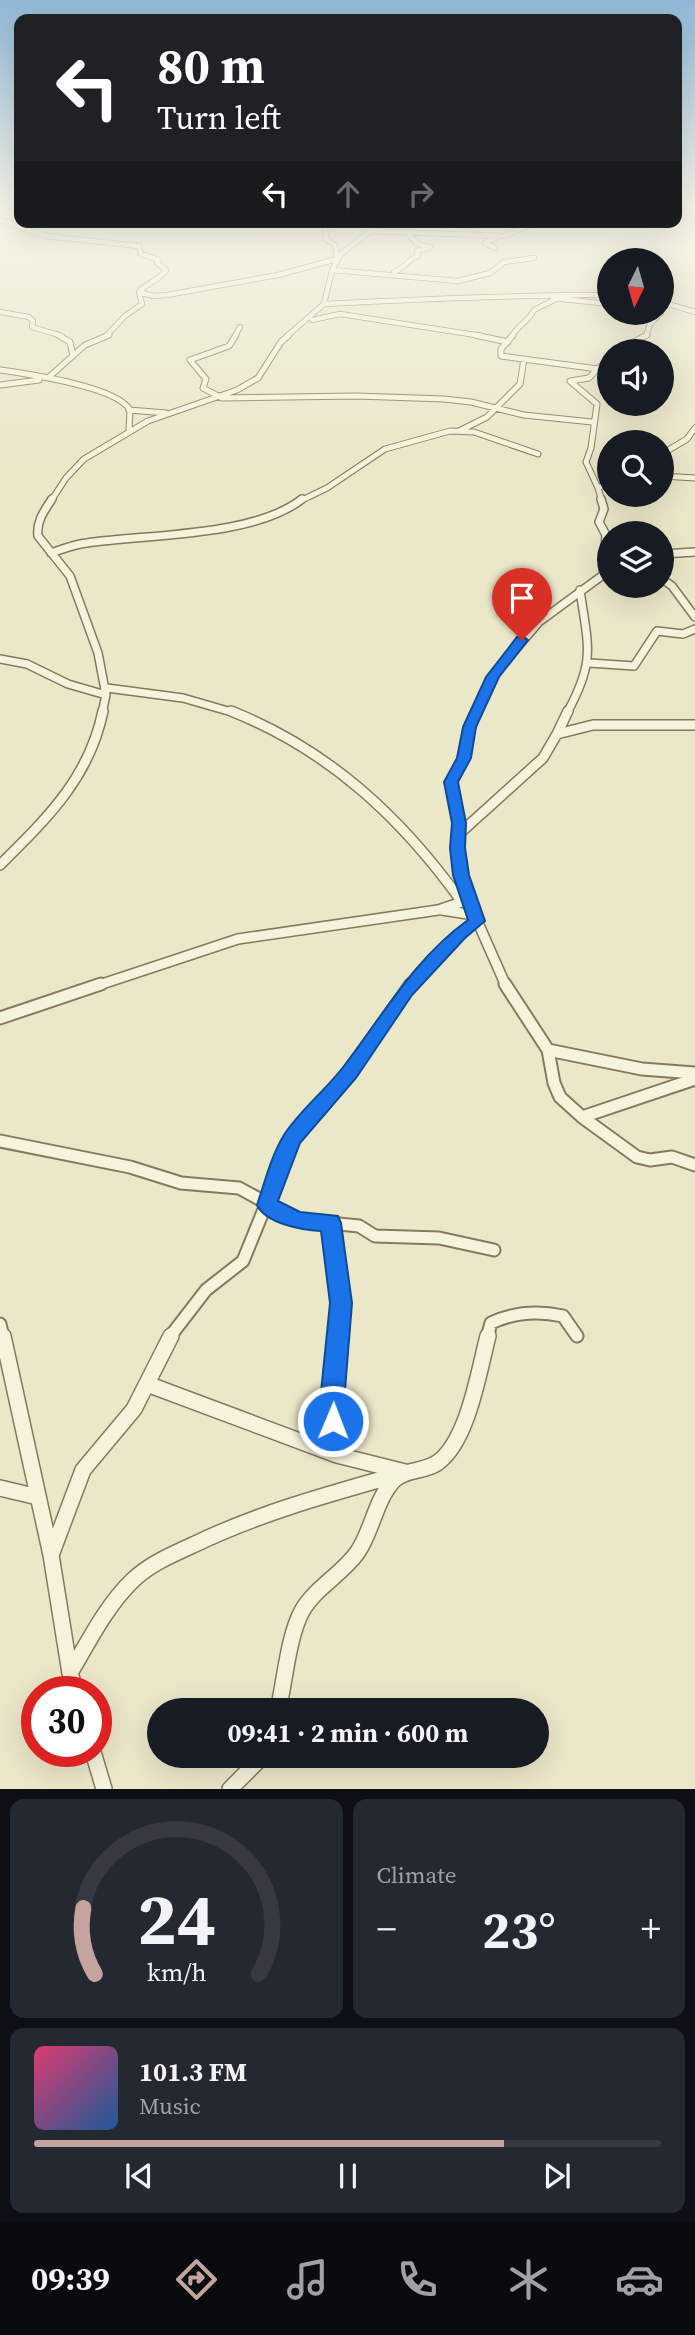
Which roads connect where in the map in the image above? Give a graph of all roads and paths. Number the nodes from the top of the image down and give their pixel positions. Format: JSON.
{"nodes":[{"id":1,"x":186,"y":291,"type":"edge"},
{"id":2,"x":327,"y":291,"type":"edge"},
{"id":3,"x":139,"y":292,"type":"joint"},
{"id":4,"x":535,"y":295,"type":"junction"},
{"id":5,"x":597,"y":295,"type":"edge"},
{"id":6,"x":556,"y":299,"type":"junction"},
{"id":7,"x":597,"y":303,"type":"edge"},
{"id":8,"x":324,"y":304,"type":"junction"},
{"id":9,"x":674,"y":307,"type":"edge"},
{"id":10,"x":0,"y":312,"type":"edge"},
{"id":11,"x":695,"y":312,"type":"edge"},
{"id":12,"x":308,"y":321,"type":"junction"},
{"id":13,"x":240,"y":327,"type":"dead end"},
{"id":14,"x":508,"y":342,"type":"junction"},
{"id":15,"x":73,"y":356,"type":"junction"},
{"id":16,"x":524,"y":359,"type":"junction"},
{"id":17,"x":597,"y":369,"type":"edge"},
{"id":18,"x":0,"y":370,"type":"edge"},
{"id":19,"x":597,"y":370,"type":"edge"},
{"id":20,"x":49,"y":377,"type":"junction"},
{"id":21,"x":57,"y":378,"type":"junction"},
{"id":22,"x":0,"y":386,"type":"edge"},
{"id":23,"x":215,"y":397,"type":"junction"},
{"id":24,"x":597,"y":404,"type":"edge"},
{"id":25,"x":597,"y":404,"type":"edge"},
{"id":26,"x":130,"y":410,"type":"junction"},
{"id":27,"x":493,"y":410,"type":"junction"},
{"id":28,"x":170,"y":413,"type":"junction"},
{"id":29,"x":592,"y":422,"type":"junction"},
{"id":30,"x":695,"y":428,"type":"edge"},
{"id":31,"x":129,"y":430,"type":"junction"},
{"id":32,"x":459,"y":431,"type":"junction"},
{"id":33,"x":674,"y":447,"type":"edge"},
{"id":34,"x":538,"y":454,"type":"dead end"},
{"id":35,"x":674,"y":477,"type":"edge"},
{"id":36,"x":695,"y":478,"type":"edge"},
{"id":37,"x":597,"y":486,"type":"edge"},
{"id":38,"x":695,"y":551,"type":"edge"},
{"id":39,"x":51,"y":552,"type":"junction"},
{"id":40,"x":674,"y":553,"type":"edge"},
{"id":41,"x":597,"y":578,"type":"edge"},
{"id":42,"x":580,"y":590,"type":"junction"},
{"id":43,"x":674,"y":590,"type":"edge"},
{"id":44,"x":695,"y":617,"type":"edge"},
{"id":45,"x":695,"y":629,"type":"edge"},
{"id":46,"x":0,"y":659,"type":"edge"},
{"id":47,"x":590,"y":663,"type":"junction"},
{"id":48,"x":107,"y":692,"type":"junction"},
{"id":49,"x":562,"y":722,"type":"junction"},
{"id":50,"x":695,"y":725,"type":"edge"},
{"id":51,"x":578,"y":727,"type":"junction"},
{"id":52,"x":557,"y":734,"type":"junction"},
{"id":53,"x":460,"y":833,"type":"junction"},
{"id":54,"x":0,"y":865,"type":"edge"},
{"id":55,"x":465,"y":901,"type":"junction"},
{"id":56,"x":438,"y":910,"type":"junction"},
{"id":57,"x":476,"y":918,"type":"junction"},
{"id":58,"x":0,"y":1018,"type":"edge"},
{"id":59,"x":548,"y":1050,"type":"junction"},
{"id":60,"x":695,"y":1076,"type":"edge"},
{"id":61,"x":582,"y":1117,"type":"junction"},
{"id":62,"x":0,"y":1141,"type":"edge"},
{"id":63,"x":695,"y":1165,"type":"edge"},
{"id":64,"x":267,"y":1205,"type":"junction"},
{"id":65,"x":331,"y":1223,"type":"junction"},
{"id":66,"x":494,"y":1250,"type":"dead end"},
{"id":67,"x":0,"y":1324,"type":"edge"},
{"id":68,"x":577,"y":1336,"type":"dead end"},
{"id":69,"x":147,"y":1384,"type":"junction"},
{"id":70,"x":337,"y":1455,"type":"junction"},
{"id":71,"x":405,"y":1472,"type":"junction"},
{"id":72,"x":0,"y":1488,"type":"edge"},
{"id":73,"x":38,"y":1497,"type":"junction"},
{"id":74,"x":51,"y":1555,"type":"junction"},
{"id":75,"x":70,"y":1674,"type":"joint"},
{"id":76,"x":281,"y":1698,"type":"edge"},
{"id":77,"x":97,"y":1767,"type":"edge"},
{"id":78,"x":251,"y":1768,"type":"edge"},
{"id":79,"x":104,"y":1789,"type":"edge"},
{"id":80,"x":229,"y":1789,"type":"edge"}],
"edges":[{"from":1,"to":3,"type":"street"},
{"from":2,"to":8,"type":"street"},
{"from":3,"to":15,"type":"street"},
{"from":4,"to":5,"type":"street"},
{"from":4,"to":6,"type":"street"},
{"from":4,"to":8,"type":"street"},
{"from":6,"to":7,"type":"street"},
{"from":6,"to":14,"type":"street"},
{"from":8,"to":12,"type":"street"},
{"from":9,"to":11,"type":"street"},
{"from":10,"to":15,"type":"street"},
{"from":12,"to":14,"type":"street"},
{"from":12,"to":23,"type":"street"},
{"from":13,"to":23,"type":"street"},
{"from":14,"to":16,"type":"street"},
{"from":15,"to":20,"type":"street"},
{"from":16,"to":17,"type":"street"},
{"from":16,"to":27,"type":"street"},
{"from":18,"to":20,"type":"street"},
{"from":19,"to":25,"type":"street"},
{"from":20,"to":21,"type":"street"},
{"from":21,"to":22,"type":"street"},
{"from":21,"to":26,"type":"street"},
{"from":23,"to":27,"type":"street"},
{"from":23,"to":28,"type":"street"},
{"from":24,"to":29,"type":"street"},
{"from":26,"to":28,"type":"street"},
{"from":26,"to":31,"type":"street"},
{"from":27,"to":29,"type":"street"},
{"from":27,"to":32,"type":"street"},
{"from":28,"to":31,"type":"street"},
{"from":29,"to":37,"type":"street"},
{"from":30,"to":33,"type":"street"},
{"from":31,"to":39,"type":"street"},
{"from":32,"to":34,"type":"street"},
{"from":32,"to":39,"type":"street"},
{"from":35,"to":36,"type":"street"},
{"from":38,"to":40,"type":"street"},
{"from":39,"to":48,"type":"street"},
{"from":41,"to":42,"type":"street"},
{"from":42,"to":47,"type":"street"},
{"from":42,"to":53,"type":"street"},
{"from":43,"to":44,"type":"street"},
{"from":45,"to":47,"type":"street"},
{"from":46,"to":48,"type":"street"},
{"from":47,"to":49,"type":"street"},
{"from":48,"to":54,"type":"street"},
{"from":48,"to":55,"type":"street"},
{"from":49,"to":51,"type":"street"},
{"from":49,"to":52,"type":"street"},
{"from":50,"to":51,"type":"street"},
{"from":51,"to":52,"type":"street"},
{"from":52,"to":53,"type":"street"},
{"from":53,"to":55,"type":"street"},
{"from":55,"to":56,"type":"street"},
{"from":55,"to":57,"type":"street"},
{"from":56,"to":57,"type":"street"},
{"from":56,"to":58,"type":"street"},
{"from":57,"to":59,"type":"street"},
{"from":57,"to":64,"type":"street"},
{"from":59,"to":60,"type":"street"},
{"from":59,"to":61,"type":"street"},
{"from":60,"to":61,"type":"street"},
{"from":61,"to":63,"type":"street"},
{"from":62,"to":64,"type":"street"},
{"from":64,"to":65,"type":"street"},
{"from":64,"to":69,"type":"street"},
{"from":65,"to":66,"type":"street"},
{"from":65,"to":70,"type":"street"},
{"from":67,"to":73,"type":"street"},
{"from":68,"to":71,"type":"street"},
{"from":69,"to":70,"type":"street"},
{"from":69,"to":74,"type":"street"},
{"from":70,"to":71,"type":"street"},
{"from":71,"to":75,"type":"street"},
{"from":71,"to":76,"type":"street"},
{"from":72,"to":73,"type":"street"},
{"from":73,"to":74,"type":"street"},
{"from":74,"to":75,"type":"street"},
{"from":77,"to":79,"type":"street"},
{"from":78,"to":80,"type":"street"}]}
